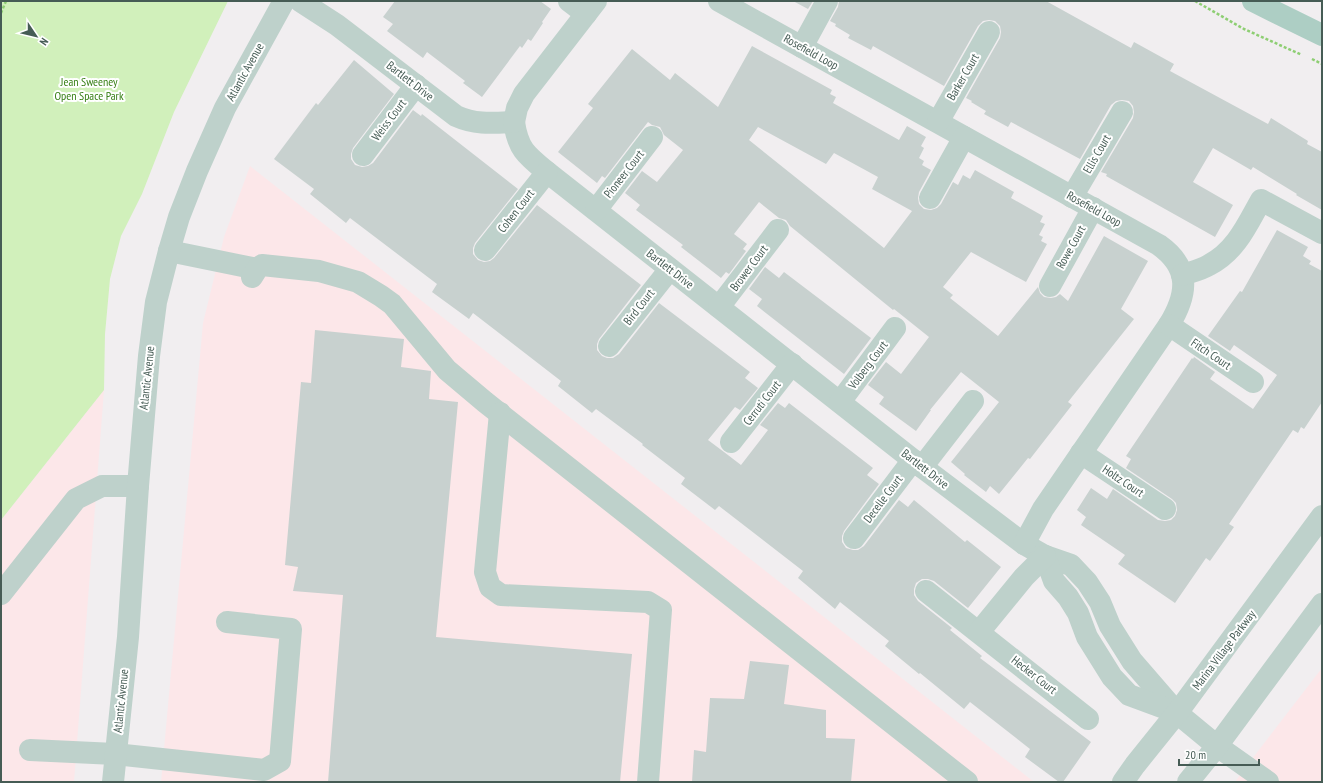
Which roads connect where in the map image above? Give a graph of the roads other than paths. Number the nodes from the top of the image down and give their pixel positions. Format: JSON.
{"nodes":[{"id":1,"x":284,"y":1,"type":"edge"},
{"id":2,"x":300,"y":1,"type":"edge"},
{"id":3,"x":719,"y":1,"type":"edge"},
{"id":4,"x":827,"y":1,"type":"edge"},
{"id":5,"x":1254,"y":1,"type":"edge"},
{"id":6,"x":584,"y":5,"type":"edge"},
{"id":7,"x":989,"y":32,"type":"dead end"},
{"id":8,"x":1322,"y":35,"type":"edge"},
{"id":9,"x":802,"y":47,"type":"junction"},
{"id":10,"x":416,"y":85,"type":"junction"},
{"id":11,"x":1122,"y":112,"type":"dead end"},
{"id":12,"x":514,"y":122,"type":"junction"},
{"id":13,"x":938,"y":122,"type":"junction"},
{"id":14,"x":652,"y":137,"type":"dead end"},
{"id":15,"x":964,"y":137,"type":"junction"},
{"id":16,"x":363,"y":155,"type":"dead end"},
{"id":17,"x":547,"y":172,"type":"junction"},
{"id":18,"x":1072,"y":197,"type":"junction"},
{"id":19,"x":930,"y":198,"type":"dead end"},
{"id":20,"x":1093,"y":208,"type":"junction"},
{"id":21,"x":596,"y":210,"type":"junction"},
{"id":22,"x":778,"y":230,"type":"dead end"},
{"id":23,"x":1322,"y":233,"type":"edge"},
{"id":24,"x":485,"y":250,"type":"dead end"},
{"id":25,"x":169,"y":251,"type":"junction"},
{"id":26,"x":670,"y":269,"type":"junction"},
{"id":27,"x":1182,"y":275,"type":"junction"},
{"id":28,"x":1050,"y":286,"type":"dead end"},
{"id":29,"x":719,"y":307,"type":"junction"},
{"id":30,"x":1169,"y":325,"type":"junction"},
{"id":31,"x":895,"y":328,"type":"dead end"},
{"id":32,"x":609,"y":346,"type":"dead end"},
{"id":33,"x":792,"y":364,"type":"junction"},
{"id":34,"x":1253,"y":382,"type":"dead end"},
{"id":35,"x":973,"y":401,"type":"dead end"},
{"id":36,"x":840,"y":402,"type":"junction"},
{"id":37,"x":500,"y":413,"type":"junction"},
{"id":38,"x":731,"y":442,"type":"dead end"},
{"id":39,"x":1081,"y":453,"type":"junction"},
{"id":40,"x":918,"y":464,"type":"junction"},
{"id":41,"x":138,"y":486,"type":"junction"},
{"id":42,"x":1165,"y":510,"type":"dead end"},
{"id":43,"x":1322,"y":516,"type":"edge"},
{"id":44,"x":854,"y":538,"type":"dead end"},
{"id":45,"x":1024,"y":544,"type":"junction"},
{"id":46,"x":1045,"y":556,"type":"junction"},
{"id":47,"x":926,"y":591,"type":"dead end"},
{"id":48,"x":1,"y":594,"type":"edge"},
{"id":49,"x":1322,"y":604,"type":"edge"},
{"id":50,"x":227,"y":622,"type":"dead end"},
{"id":51,"x":979,"y":632,"type":"junction"},
{"id":52,"x":1177,"y":713,"type":"junction"},
{"id":53,"x":1088,"y":718,"type":"dead end"},
{"id":54,"x":1217,"y":746,"type":"junction"},
{"id":55,"x":30,"y":750,"type":"dead end"},
{"id":56,"x":115,"y":754,"type":"junction"},
{"id":57,"x":947,"y":775,"type":"edge"},
{"id":58,"x":113,"y":782,"type":"edge"},
{"id":59,"x":648,"y":782,"type":"edge"},
{"id":60,"x":967,"y":782,"type":"edge"},
{"id":61,"x":1123,"y":782,"type":"edge"},
{"id":62,"x":1188,"y":782,"type":"edge"},
{"id":63,"x":1268,"y":782,"type":"edge"}],
"edges":[{"from":1,"to":25,"type":"street","name":"Atlantic Avenue"},
{"from":2,"to":10,"type":"street","name":"Bartlett Drive"},
{"from":3,"to":9,"type":"street","name":"Rosefield Loop"},
{"from":4,"to":9,"type":"street"},
{"from":5,"to":8,"type":"main road"},
{"from":6,"to":12,"type":"street"},
{"from":7,"to":13,"type":"street","name":"Barker Court"},
{"from":9,"to":13,"type":"street","name":"Rosefield Loop"},
{"from":10,"to":12,"type":"street","name":"Bartlett Drive"},
{"from":10,"to":16,"type":"street","name":"Weiss Court"},
{"from":11,"to":18,"type":"street","name":"Ellis Court"},
{"from":12,"to":17,"type":"street","name":"Bartlett Drive"},
{"from":13,"to":15,"type":"street","name":"Rosefield Loop"},
{"from":14,"to":21,"type":"street","name":"Pioneer Court"},
{"from":15,"to":18,"type":"street","name":"Rosefield Loop"},
{"from":15,"to":19,"type":"street"},
{"from":17,"to":21,"type":"street","name":"Bartlett Drive"},
{"from":17,"to":24,"type":"street","name":"Cohen Court"},
{"from":18,"to":20,"type":"street","name":"Rosefield Loop"},
{"from":20,"to":27,"type":"street","name":"Rosefield Loop"},
{"from":20,"to":28,"type":"street","name":"Rowe Court"},
{"from":21,"to":26,"type":"street","name":"Bartlett Drive"},
{"from":22,"to":29,"type":"street","name":"Brower Court"},
{"from":23,"to":27,"type":"street"},
{"from":25,"to":37,"type":"street"},
{"from":25,"to":41,"type":"street","name":"Atlantic Avenue"},
{"from":26,"to":29,"type":"street","name":"Bartlett Drive"},
{"from":26,"to":32,"type":"street","name":"Bird Court"},
{"from":27,"to":30,"type":"street","name":"Rosefield Loop"},
{"from":29,"to":33,"type":"street","name":"Bartlett Drive"},
{"from":30,"to":34,"type":"street","name":"Fitch Court"},
{"from":30,"to":39,"type":"street","name":"Rosefield Loop"},
{"from":31,"to":36,"type":"street","name":"Volberg Court"},
{"from":33,"to":36,"type":"street","name":"Bartlett Drive"},
{"from":33,"to":38,"type":"street","name":"Cerruti Court"},
{"from":35,"to":40,"type":"street","name":"Decelle Court"},
{"from":36,"to":40,"type":"street","name":"Bartlett Drive"},
{"from":37,"to":57,"type":"street"},
{"from":37,"to":59,"type":"street"},
{"from":39,"to":42,"type":"street","name":"Holtz Court"},
{"from":39,"to":45,"type":"street","name":"Rosefield Loop"},
{"from":40,"to":44,"type":"street","name":"Decelle Court"},
{"from":40,"to":45,"type":"street","name":"Bartlett Drive"},
{"from":41,"to":48,"type":"street"},
{"from":41,"to":56,"type":"street","name":"Atlantic Avenue"},
{"from":43,"to":52,"type":"street","name":"Marina Village Parkway"},
{"from":45,"to":46,"type":"street","name":"Bartlett Drive"},
{"from":46,"to":51,"type":"street"},
{"from":46,"to":52,"type":"street"},
{"from":47,"to":51,"type":"street","name":"Hecker Court"},
{"from":49,"to":54,"type":"street"},
{"from":50,"to":56,"type":"street"},
{"from":51,"to":53,"type":"street","name":"Hecker Court"},
{"from":52,"to":54,"type":"street"},
{"from":52,"to":61,"type":"street","name":"Marina Village Parkway"},
{"from":54,"to":62,"type":"street"},
{"from":54,"to":63,"type":"street"},
{"from":55,"to":56,"type":"street"},
{"from":56,"to":58,"type":"street","name":"Atlantic Avenue"},
{"from":57,"to":60,"type":"street"}]}
